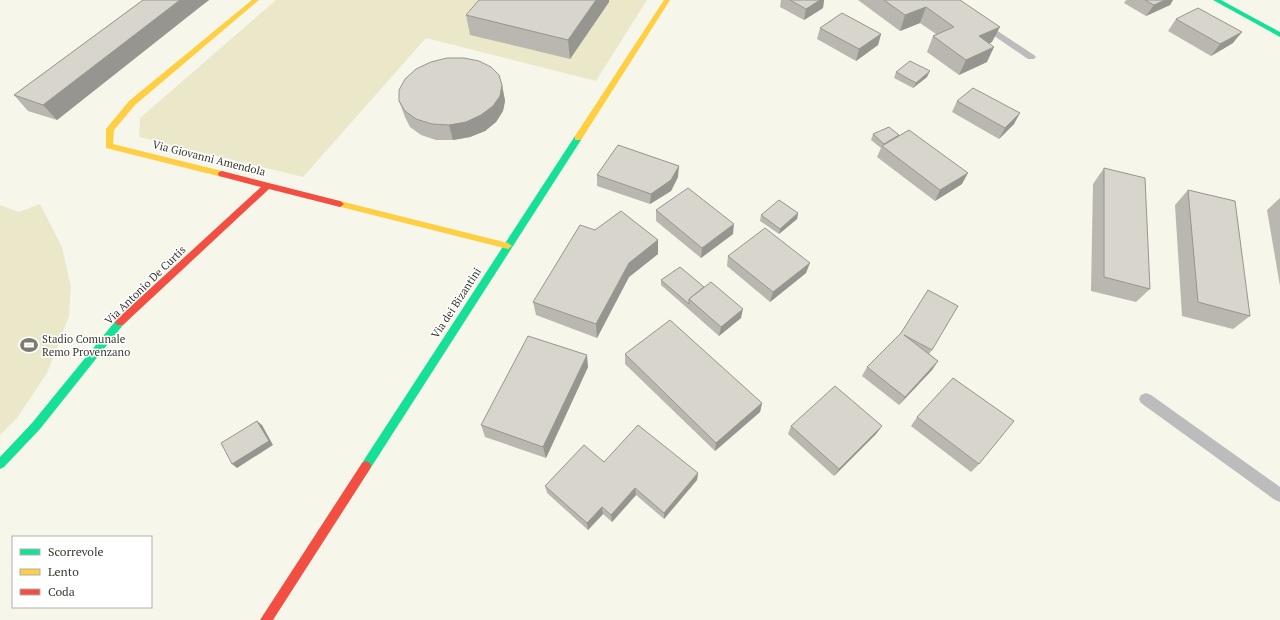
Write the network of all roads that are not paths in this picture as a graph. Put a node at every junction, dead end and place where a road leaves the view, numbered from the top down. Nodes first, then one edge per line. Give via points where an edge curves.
1 (256, 0) edge
2 (667, 0) edge
3 (1216, 0) edge
4 (979, 22) edge
5 (1280, 35) edge
6 (1031, 57) dead end
7 (268, 186) junction
8 (508, 246) junction
9 (1146, 399) dead end
10 (0, 464) edge
11 (1280, 495) edge
12 (266, 620) edge

1 - 7 street, Via Giovanni Amendola via 132,103 110,129 109,146
2 - 8 street, Via dei Bizantini
3 - 5 street
4 - 6 lane
7 - 8 street, Via Giovanni Amendola
7 - 10 street, Via Antonio De Curtis via 118,324 36,426
8 - 12 street, Via dei Bizantini
9 - 11 lane

